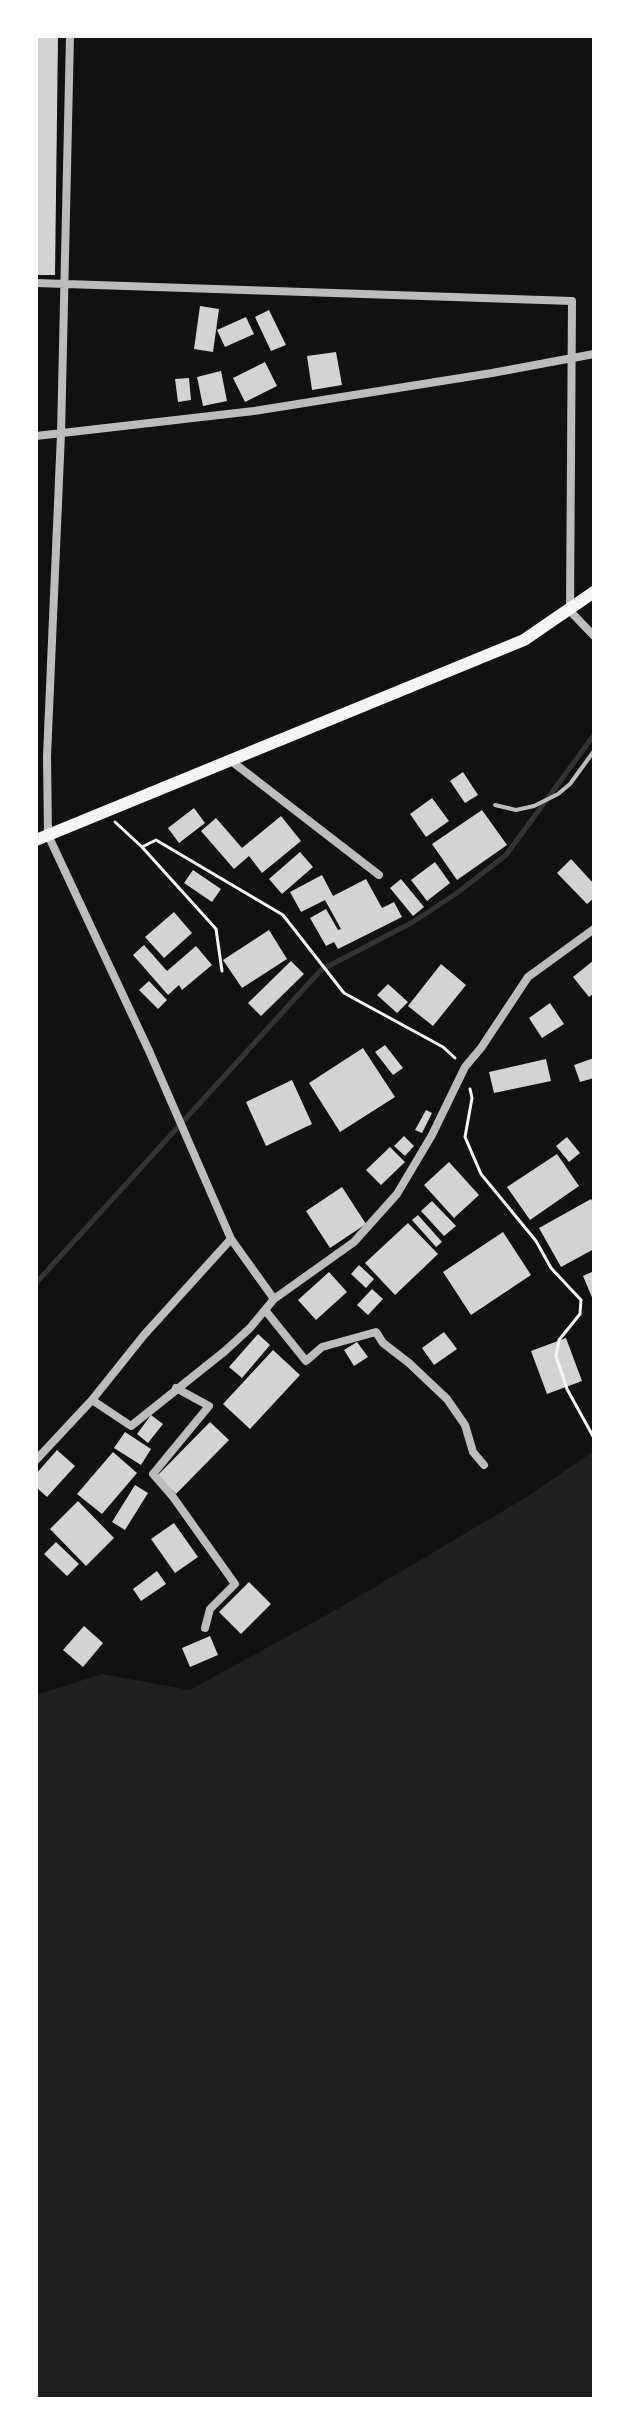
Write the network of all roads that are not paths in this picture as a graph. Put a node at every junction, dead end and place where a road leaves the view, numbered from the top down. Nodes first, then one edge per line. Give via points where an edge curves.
1 (70, 36) edge
2 (36, 283) edge
3 (64, 284) junction
4 (594, 354) edge
5 (572, 358) junction
6 (61, 434) junction
7 (36, 436) edge
8 (594, 592) edge
9 (570, 611) junction
10 (594, 636) edge
11 (594, 751) edge
12 (36, 756) edge
13 (47, 756) junction
14 (229, 760) junction
15 (495, 805) dead end
16 (42, 837) edge
17 (379, 875) dead end
18 (594, 929) edge
19 (231, 1239) junction
20 (274, 1299) junction
21 (265, 1310) junction
22 (176, 1388) junction
23 (92, 1400) junction
24 (36, 1460) edge
25 (484, 1465) dead end
26 (205, 1628) dead end

1 - 3 street
2 - 3 street
3 - 5 street via 572,301
3 - 6 street
4 - 5 street
5 - 6 street via 254,411
5 - 9 street
6 - 7 street
6 - 13 street
8 - 9 main road
9 - 10 street
9 - 14 main road via 524,640
11 - 15 lane via 558,794 516,810
12 - 13 street
13 - 16 street
14 - 16 main road
14 - 17 street
16 - 19 street via 185,1131
18 - 20 street via 528,977 465,1067 397,1194 354,1242
19 - 20 street
19 - 23 street
20 - 21 street
21 - 22 street via 225,1351
21 - 25 street via 306,1361 322,1347 376,1332 447,1399
22 - 23 street via 131,1426
22 - 26 street via 209,1406 153,1474 235,1584 210,1609
23 - 24 street

